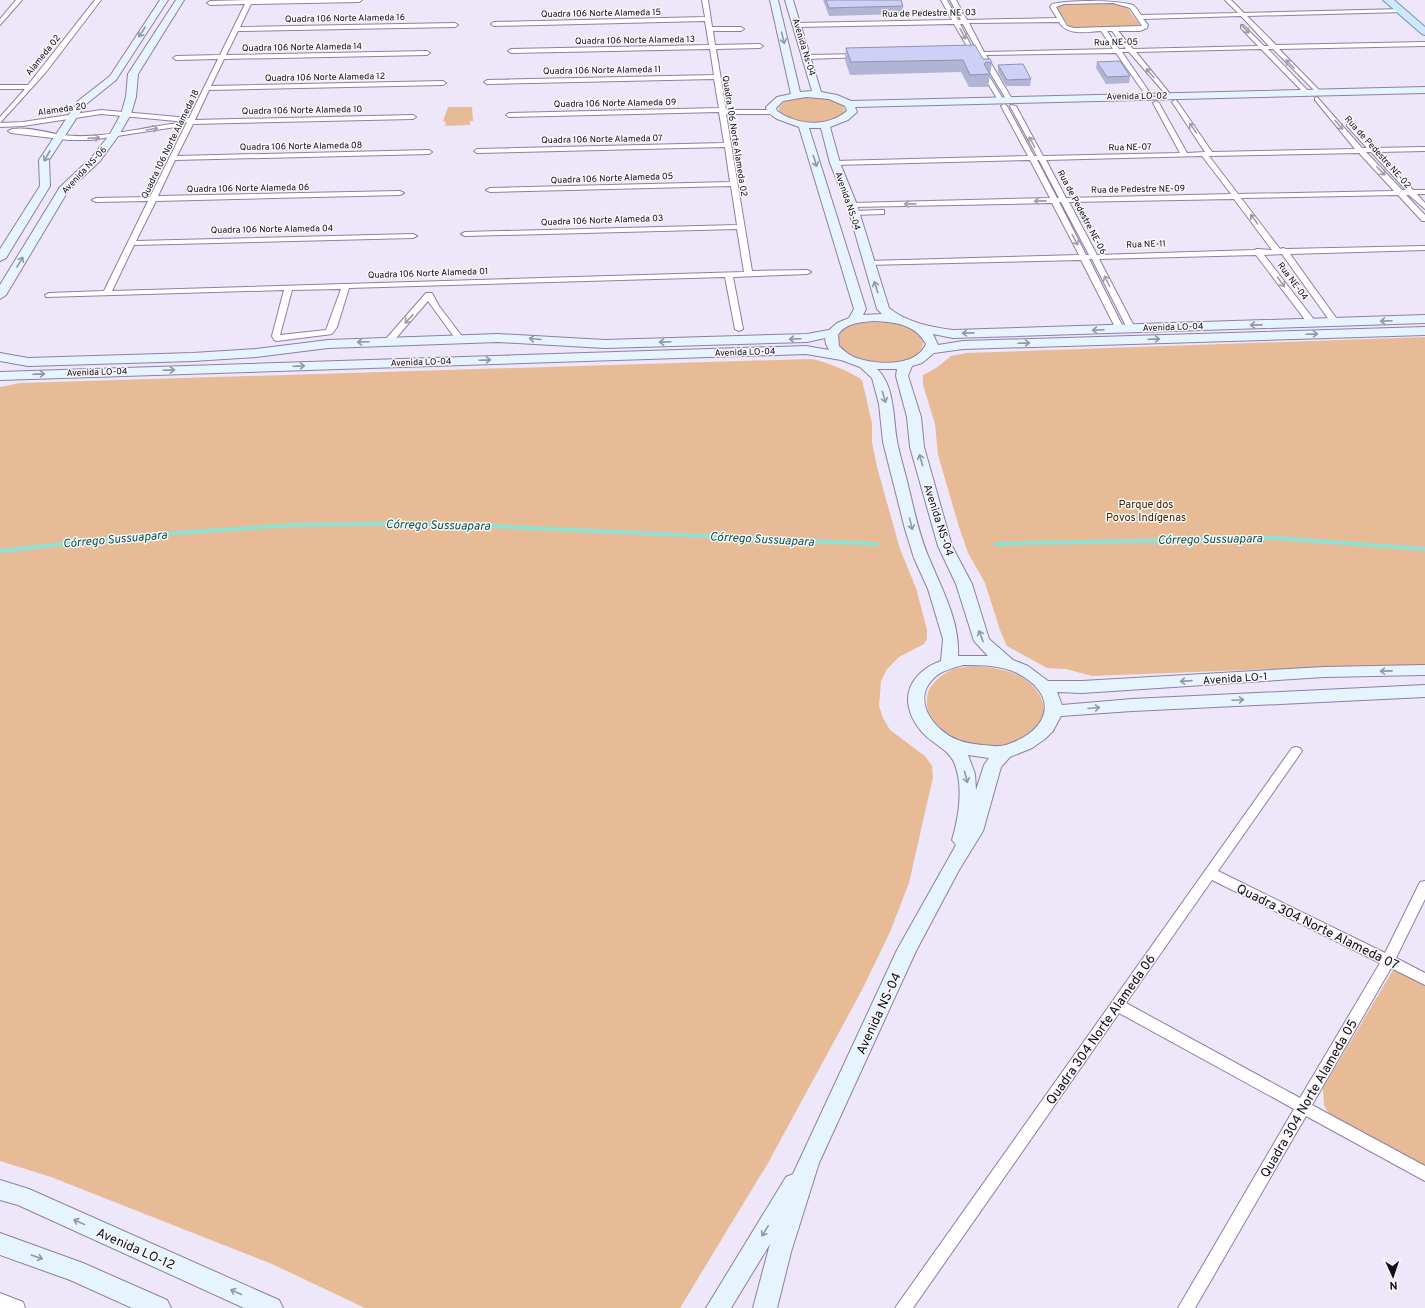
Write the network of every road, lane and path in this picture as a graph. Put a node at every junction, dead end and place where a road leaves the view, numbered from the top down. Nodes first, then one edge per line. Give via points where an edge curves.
1 (19, 0) edge
2 (98, 0) edge
3 (164, 0) edge
4 (180, 0) edge
5 (359, 0) edge
6 (705, 0) edge
7 (774, 0) edge
8 (789, 0) edge
9 (944, 0) edge
10 (953, 0) edge
11 (1388, 0) edge
12 (1084, 1) edge
13 (1094, 1) edge
14 (249, 2) junction
15 (210, 3) dead end
16 (1226, 3) edge
17 (1401, 6) edge
18 (1234, 13) junction
19 (1138, 15) junction
20 (1059, 17) junction
21 (708, 19) junction
22 (955, 19) junction
23 (963, 19) junction
24 (1425, 20) edge
25 (796, 22) junction
26 (0, 23) edge
27 (494, 24) dead end
28 (455, 25) dead end
29 (741, 28) dead end
30 (236, 29) junction
31 (713, 29) junction
32 (1103, 30) junction
33 (1114, 30) junction
34 (1425, 32) edge
35 (1425, 44) edge
36 (716, 46) junction
37 (760, 46) dead end
38 (1261, 47) junction
39 (1272, 47) junction
40 (1118, 50) junction
41 (1131, 50) junction
42 (511, 51) dead end
43 (427, 53) dead end
44 (958, 54) edge
45 (974, 54) junction
46 (982, 54) junction
47 (871, 56) edge
48 (222, 57) junction
49 (807, 57) junction
50 (176, 58) dead end
51 (977, 60) edge
52 (985, 73) edge
53 (717, 77) junction
54 (488, 82) dead end
55 (443, 83) dead end
56 (0, 87) edge
57 (29, 87) junction
58 (207, 88) junction
59 (1425, 90) edge
60 (1306, 92) junction
61 (817, 94) junction
62 (796, 95) junction
63 (1425, 96) edge
64 (1320, 97) junction
65 (1153, 99) junction
66 (1172, 99) junction
67 (1007, 103) junction
68 (851, 108) junction
69 (771, 109) junction
70 (722, 110) junction
71 (126, 114) junction
72 (509, 114) dead end
73 (72, 116) junction
74 (414, 117) dead end
75 (0, 121) edge
76 (190, 122) junction
77 (803, 124) junction
78 (826, 124) junction
79 (0, 125) edge
80 (0, 131) edge
81 (114, 135) junction
82 (59, 137) junction
83 (728, 145) junction
84 (1425, 149) edge
85 (1361, 150) junction
86 (1372, 150) junction
87 (477, 151) dead end
88 (429, 152) dead end
89 (1196, 154) junction
90 (1207, 154) junction
91 (1185, 155) junction
92 (172, 158) junction
93 (1031, 158) junction
94 (1041, 158) junction
95 (835, 163) junction
96 (734, 184) junction
97 (490, 190) dead end
98 (1425, 192) edge
99 (400, 193) dead end
100 (1409, 195) junction
101 (1425, 197) edge
102 (153, 199) junction
103 (96, 200) dead end
104 (1234, 200) junction
105 (1056, 204) junction
106 (1066, 204) junction
107 (1425, 207) edge
108 (853, 209) junction
109 (1425, 219) edge
110 (740, 227) junction
111 (465, 234) dead end
112 (413, 236) dead end
113 (131, 243) junction
114 (1425, 248) edge
115 (1257, 251) junction
116 (1267, 251) junction
117 (1280, 251) junction
118 (1083, 256) junction
119 (1094, 256) junction
120 (0, 258) edge
121 (868, 263) junction
122 (807, 272) dead end
123 (748, 274) junction
124 (729, 275) junction
125 (431, 283) junction
126 (346, 286) junction
127 (289, 288) junction
128 (107, 293) junction
129 (0, 295) edge
130 (49, 295) dead end
131 (429, 296) junction
132 (895, 319) junction
133 (1425, 319) edge
134 (853, 321) junction
135 (1335, 322) junction
136 (1312, 323) junction
137 (739, 329) dead end
138 (921, 329) junction
139 (1126, 329) junction
140 (1425, 331) edge
141 (833, 333) junction
142 (460, 339) junction
143 (388, 342) junction
144 (930, 350) junction
145 (842, 356) junction
146 (0, 357) edge
147 (454, 361) junction
148 (379, 363) junction
149 (906, 364) junction
150 (865, 365) junction
151 (0, 376) edge
152 (949, 664) junction
153 (1007, 664) junction
154 (1425, 670) edge
155 (1044, 686) junction
156 (1425, 692) edge
157 (1055, 711) junction
158 (948, 743) junction
159 (1296, 751) dead end
160 (1004, 753) junction
161 (952, 866) junction
162 (1210, 873) junction
163 (1425, 886) edge
164 (1388, 961) junction
165 (1425, 979) edge
166 (1117, 1005) junction
167 (1303, 1106) junction
168 (808, 1163) junction
169 (1425, 1174) edge
170 (0, 1190) edge
171 (0, 1244) edge
172 (0, 1301) edge
173 (17, 1308) edge
174 (159, 1308) edge
175 (272, 1308) edge
176 (718, 1308) edge
177 (765, 1308) edge
178 (903, 1308) edge
179 (1186, 1308) edge

1 - 26 street
2 - 57 street, Alameda 02
3 -> 73 street, Avenida NS-06 via 113,78 81,103
4 - 71 street, Avenida NS-06 via 133,74
5 - 14 street
6 - 21 street, Quadra 106 Norte Alameda 02
7 -> 62 street, Avenida NS-04
8 - 25 street, Avenida Ns-04
9 - 22 street
10 - 23 street, Rua de Pedestre NE-06
11 - 17 main road
12 - 13 street
12 - 20 street via 1054,5
13 - 19 street via 1123,3 1132,7
14 - 15 street
14 - 30 street, Quadra 106 Norte Alameda 18
16 - 18 street, Rua de Pedestre NE-02
17 - 18 street
17 - 24 main road
17 - 34 main road
18 - 19 street
18 -> 38 street, Rua de Pedestre NE-02
18 - 39 street, Rua de Pedestre NE-02
19 - 33 street via 1144,27
20 - 23 street, Rua de Pedestre NE-03
20 - 32 street via 1065,27 1073,30
21 - 27 street, Quadra 106 Norte Alameda 15
21 - 31 street, Quadra 106 Norte Alameda 02
22 - 23 street, Rua de Pedestre NE-03
22 - 25 street, Rua de Pedestre NE-03
22 -> 45 street
23 - 46 street, Rua de Pedestre NE-06
25 - 49 street, Avenida Ns-04
28 - 30 street, Quadra 106 Norte Alameda 16
29 - 31 street
30 - 48 street, Quadra 106 Norte Alameda 18
31 - 36 street, Quadra 106 Norte Alameda 02
32 - 33 street
32 - 40 street
33 - 41 street
35 - 39 street, Rua NE-05
36 - 37 street, Quadra 106 Norte Alameda 13
36 - 42 street, Quadra 106 Norte Alameda 13
36 - 53 street, Quadra 106 Norte Alameda 02
38 - 39 street, Rua NE-05
38 - 41 street, Rua NE-05
38 - 60 street, Rua de Pedestre NE-02
64 -> 39 street, Rua de Pedestre NE-02
40 - 41 street, Rua NE-05
40 - 46 street, Rua NE-05
40 - 65 street
66 -> 41 street
43 - 48 street, Quadra 106 Norte Alameda 14
44 - 45 street, Rua NE-05
45 - 46 street, Rua NE-05
45 - 51 street
46 - 67 street, Rua de Pedestre NE-06
47 - 49 street
48 - 50 street, Quadra 106 Norte Alameda 14
48 - 58 street, Quadra 106 Norte Alameda 18
49 - 61 street, Avenida Ns-04
52 - 67 street, Rua de Pedestre NE-06
53 - 54 street, Quadra 106 Norte Alameda 11
53 - 70 street, Quadra 106 Norte Alameda 02
55 - 58 street, Quadra 106 Norte Alameda 12
56 - 57 street
57 - 75 street, Alameda 02
58 - 76 street, Quadra 106 Norte Alameda 18
59 - 64 street, Avenida LO-02
60 - 64 street, Avenida LO-02
60 - 66 street, Avenida LO-02
61 - 62 street
61 - 68 street via 837,97
62 - 69 street via 780,99
63 - 64 street, Avenida LO-02
64 - 66 street, Avenida LO-02
64 -> 85 street, Rua de Pedestre NE-02
64 - 86 street, Rua de Pedestre NE-02
65 - 66 street, Avenida LO-02
65 - 67 street, Avenida LO-02
65 - 91 street
90 -> 66 street
67 - 68 street, Avenida LO-02 via 869,110
67 - 93 street, Rua de Pedestre NE-06
94 -> 67 street, Rua de Pedestre NE-06
68 - 78 street via 841,121
69 - 70 street, Quadra 106 Norte Alameda 09
69 - 77 street via 788,121
70 - 72 street, Quadra 106 Norte Alameda 09
70 - 83 street, Quadra 106 Norte Alameda 02
71 - 73 street, Alameda 20 via 101,112
71 - 76 street, Alameda 20
71 - 81 street, Avenida NS-06
73 - 79 street, Alameda 20
73 - 82 street, Avenida NS-06
74 - 76 street, Quadra 106 Norte Alameda 10
81 -> 76 street
76 - 92 street, Quadra 106 Norte Alameda 18
77 - 78 street
77 -> 134 street, Avenida NS-04 via 860,309
78 - 95 street, Avenida NS-04
80 - 82 street via 36,132
82 -> 81 street via 92,138
129 -> 81 street, Avenida NS-06 via 64,189 96,159
82 -> 120 street, Avenida NS-06 via 44,160 45,186
83 - 87 street, Quadra 106 Norte Alameda 07
83 - 96 street, Quadra 106 Norte Alameda 02
84 - 86 street, Rua NE-07
85 - 86 street, Rua NE-07
85 - 90 street, Rua NE-07
85 -> 100 street, Rua de Pedestre NE-02
86 - 100 street, Rua de Pedestre NE-02
88 - 92 street, Quadra 106 Norte Alameda 08
89 - 90 street, Rua NE-07
89 - 91 street, Rua NE-07
89 - 104 street
90 - 104 street
91 - 94 street, Rua NE-07
92 - 102 street, Quadra 106 Norte Alameda 18
93 - 94 street, Rua NE-07
93 - 95 street, Rua NE-07
93 - 105 street, Rua de Pedestre NE-06
94 - 106 street, Rua de Pedestre NE-06
95 - 108 street, Avenida NS-04
96 - 97 street, Quadra 106 Norte Alameda 05
96 - 110 street, Quadra 106 Norte Alameda 02
98 - 100 street, Rua de Pedestre NE-09
99 - 102 street, Quadra 106 Norte Alameda 06
100 - 101 street, Rua de Pedestre NE-09
100 - 104 street, Rua de Pedestre NE-09
100 - 107 street, Rua de Pedestre NE-02
100 - 109 street, Rua de Pedestre NE-02
102 - 103 street, Quadra 106 Norte Alameda 06
102 - 113 street, Quadra 106 Norte Alameda 18
104 - 106 street, Rua de Pedestre NE-09
104 - 116 street
117 -> 104 street, Rua NE-04
105 - 106 street, Rua de Pedestre NE-09
105 - 108 street, Rua de Pedestre NE-09
105 -> 118 street, Rua de Pedestre NE-06
106 - 119 street, Rua de Pedestre NE-06
108 - 121 street, Avenida NS-04
110 - 111 street, Quadra 106 Norte Alameda 03
110 - 123 street, Quadra 106 Norte Alameda 02
112 - 113 street, Quadra 106 Norte Alameda 04
113 - 128 street, Quadra 106 Norte Alameda 18
114 - 117 street, Rua NE-11
115 - 116 street, Rua NE-11
115 - 119 street, Rua NE-11
115 -> 136 street, Rua NE-04
116 - 117 street, Rua NE-11
117 - 135 street, Rua NE-04
118 - 119 street, Rua NE-11
118 - 121 street, Rua NE-11
118 - 139 street, Rua de Pedestre NE-06
139 -> 119 street, Rua de Pedestre NE-06
132 -> 121 street, Avenida NS-04 via 883,309
122 - 123 street, Quadra 106 Norte Alameda 01
123 - 124 street, Quadra 106 Norte Alameda 01
124 - 125 street, Quadra 106 Norte Alameda 01
124 - 137 street
125 - 126 street, Quadra 106 Norte Alameda 01
125 - 131 street
126 - 127 street, Quadra 106 Norte Alameda 01
126 - 127 street via 329,332 278,338 276,336
127 - 128 street, Quadra 106 Norte Alameda 01
128 - 130 street, Quadra 106 Norte Alameda 01
131 - 142 street
131 -> 143 street
132 - 134 street via 874,317
132 - 138 street
133 -> 135 street, Avenida LO-04
134 - 141 street
135 - 136 street, Avenida LO-04
136 -> 139 street, Avenida LO-04
139 -> 138 street, Avenida LO-04 via 953,334
138 - 144 street via 930,340
144 -> 140 street, Avenida LO-04 via 963,345
141 -> 142 street, Avenida LO-04 via 810,338 605,344 515,338
141 - 145 street via 832,345
142 - 143 street, Avenida LO-04
142 - 147 street via 461,351
143 -> 146 street, Avenida LO-04 via 326,344 256,353 194,357 26,362
143 - 148 street via 378,354
144 - 149 street via 922,358
147 -> 145 street, Avenida LO-04 via 806,350
145 - 150 street
147 - 148 street, Avenida LO-04
151 -> 148 street, Avenida LO-04
149 - 150 street via 886,367
153 -> 149 street, Avenida NS-04 via 982,641 964,584 945,546 917,447 914,416 902,376
150 -> 152 street via 879,379 886,404 890,442 912,529 921,558 936,589 951,640
152 - 153 street via 963,660 985,660
152 - 158 street via 928,674 918,687 915,702 919,717 931,732
153 - 155 street via 1028,673
154 -> 155 street, Avenida LO-1 via 1324,672 1082,687
155 - 157 street via 1054,702
157 -> 156 street, Avenida LO-1 via 1132,705
157 - 160 street via 1046,729 1026,744
158 - 160 street via 969,750
158 -> 161 street, Avenida NS-04 via 959,755 968,785 966,826
159 - 162 street, Quadra 304 Norte Alameda 06
160 - 161 street, Avenida NS-04 via 993,765 974,831
161 - 168 street, Avenida NS-04 via 907,950
162 - 164 street, Quadra 304 Norte Alameda 07
162 - 166 street, Quadra 304 Norte Alameda 06
163 - 164 street, Quadra 304 Norte Alameda 05
164 - 165 street, Quadra 304 Norte Alameda 07
164 - 167 street, Quadra 304 Norte Alameda 05
166 - 167 street
166 - 178 street, Quadra 304 Norte Alameda 06
167 - 169 street
167 - 179 street, Quadra 304 Norte Alameda 05
168 -> 176 street, Avenida NS-04
168 - 177 street, Avenida NS-04 via 779,1252
175 -> 170 street, Avenida LO-12 via 21,1196
171 -> 174 street via 75,1271
172 - 173 street

